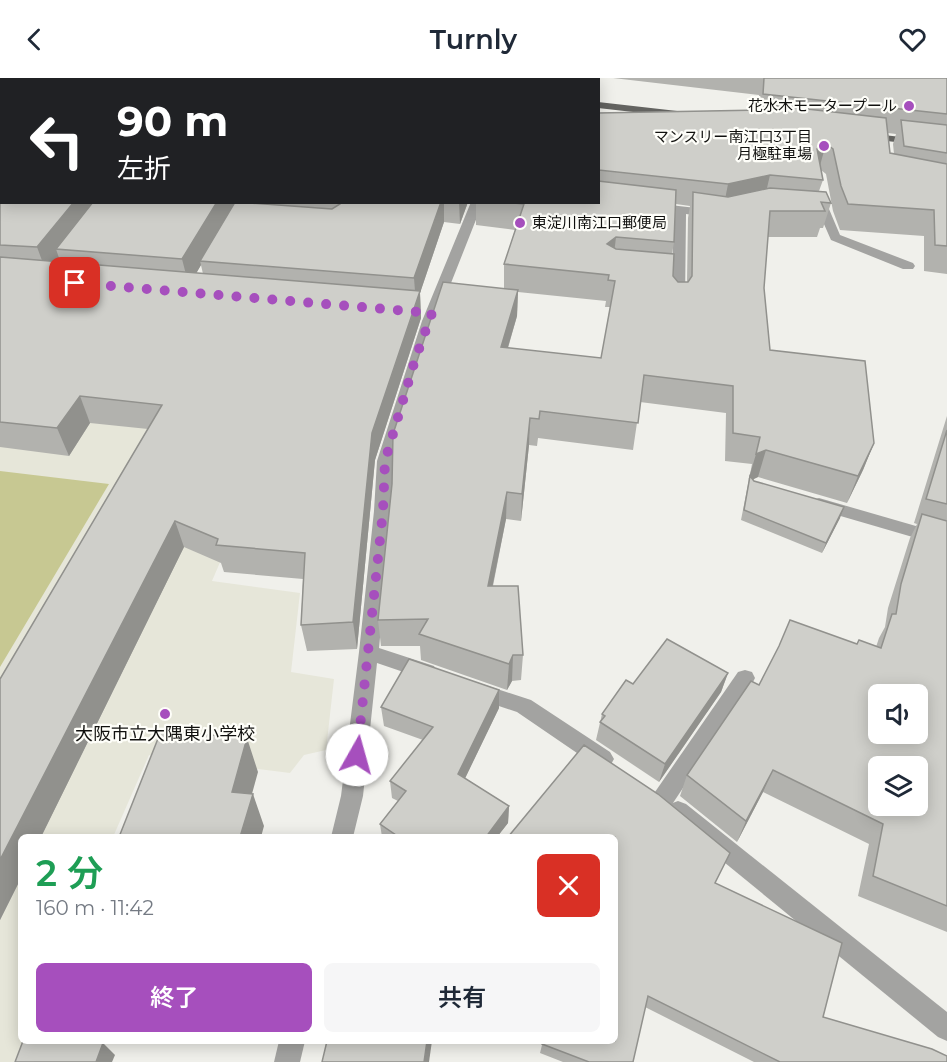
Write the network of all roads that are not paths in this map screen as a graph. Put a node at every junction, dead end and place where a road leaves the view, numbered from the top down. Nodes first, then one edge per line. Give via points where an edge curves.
1 (600, 105) edge
2 (694, 116) edge
3 (849, 134) edge
4 (947, 145) edge
5 (476, 204) edge
6 (633, 205) edge
7 (680, 210) junction
8 (792, 210) edge
9 (723, 216) edge
10 (908, 266) dead end
11 (678, 303) edge
12 (802, 499) edge
13 (947, 541) edge
14 (369, 652) junction
15 (745, 678) dead end
16 (623, 772) edge
17 (643, 786) edge
18 (663, 799) junction
19 (343, 834) edge
20 (947, 1028) edge
21 (291, 1044) edge
22 (287, 1062) edge

1 - 2 main road
3 - 4 main road via 885,142
5 - 14 street via 426,313 385,461
6 - 7 street
7 - 9 street
7 - 11 street via 673,274
8 - 10 street via 824,207 835,237
12 - 13 street
14 - 16 street via 524,706
14 - 19 street via 352,796
15 - 18 street
17 - 18 street
18 - 20 street
21 - 22 street

